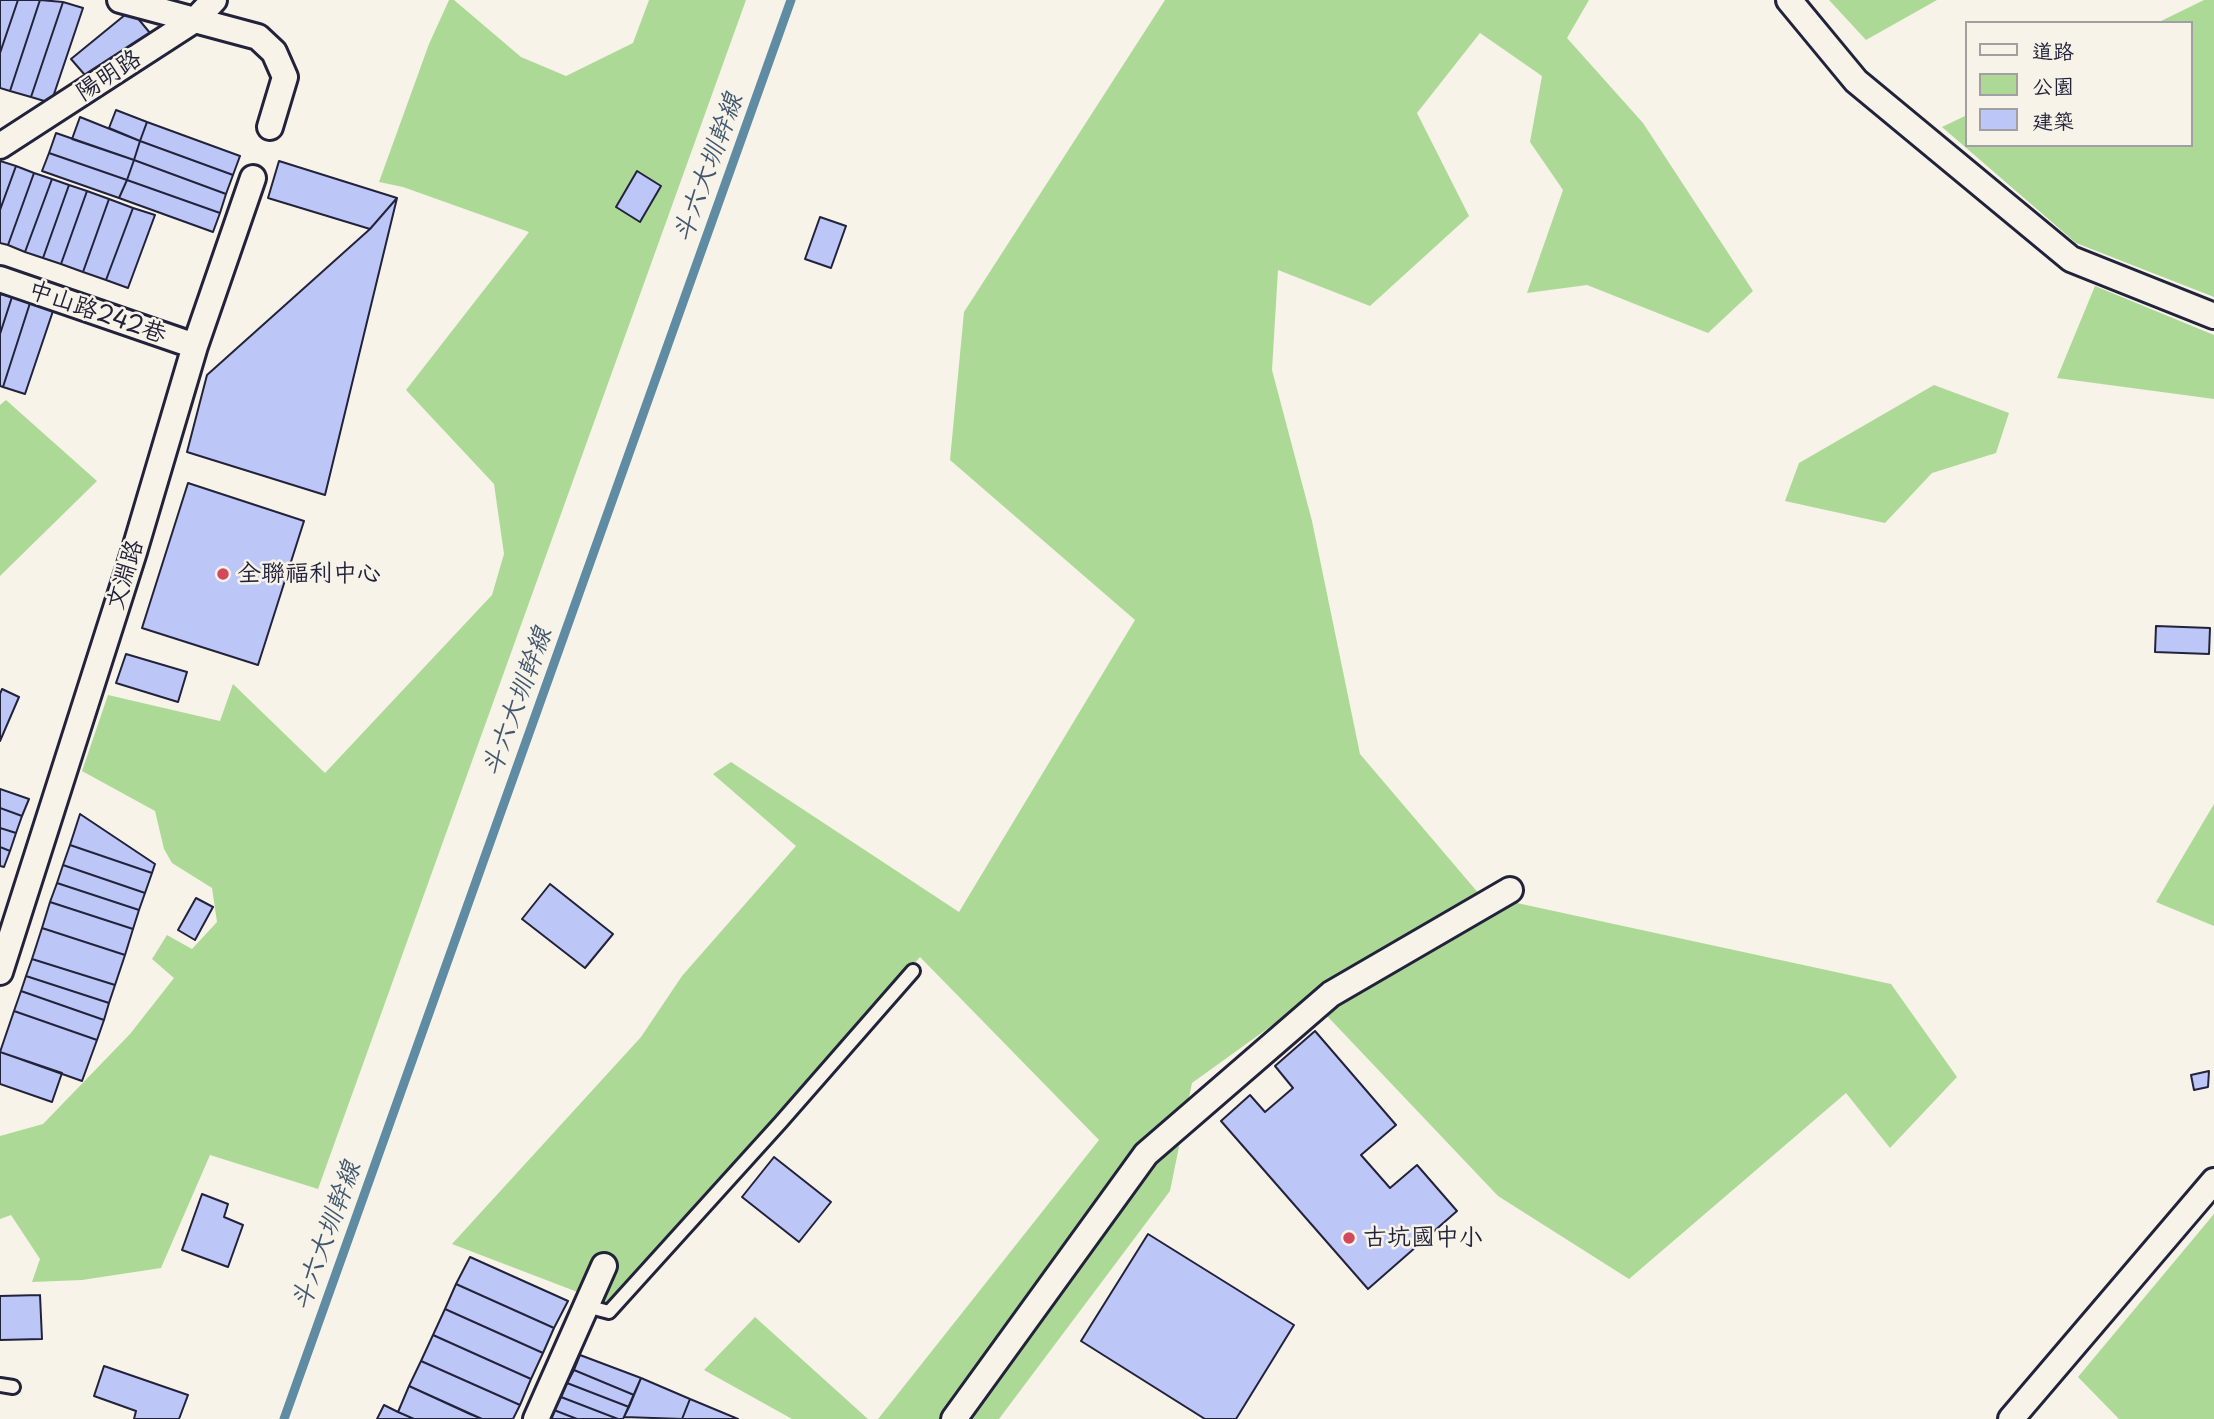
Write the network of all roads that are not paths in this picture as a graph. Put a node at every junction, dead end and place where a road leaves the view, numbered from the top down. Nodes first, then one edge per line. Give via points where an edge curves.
1 (120, 0) edge
2 (214, 0) edge
3 (1788, 0) edge
4 (196, 19) junction
5 (270, 127) dead end
6 (0, 146) edge
7 (253, 178) dead end
8 (0, 279) edge
9 (2214, 316) edge
10 (195, 346) junction
11 (1510, 890) dead end
12 (913, 971) dead end
13 (0, 972) edge
14 (2214, 1181) edge
15 (604, 1266) dead end
16 (586, 1306) junction
17 (536, 1419) edge
18 (954, 1419) edge
19 (2011, 1419) edge

1 - 4 street
2 - 4 street, 陽明路
3 - 9 street via 1856,81 2071,259
4 - 5 street via 258,37 274,52 285,77
4 - 6 street, 陽明路
7 - 10 street, 文淵路
8 - 10 street, 中山路242巷
10 - 13 street, 文淵路
11 - 18 street via 1331,994 1146,1154
12 - 16 lane via 609,1312
14 - 19 street
15 - 16 street
16 - 17 street

